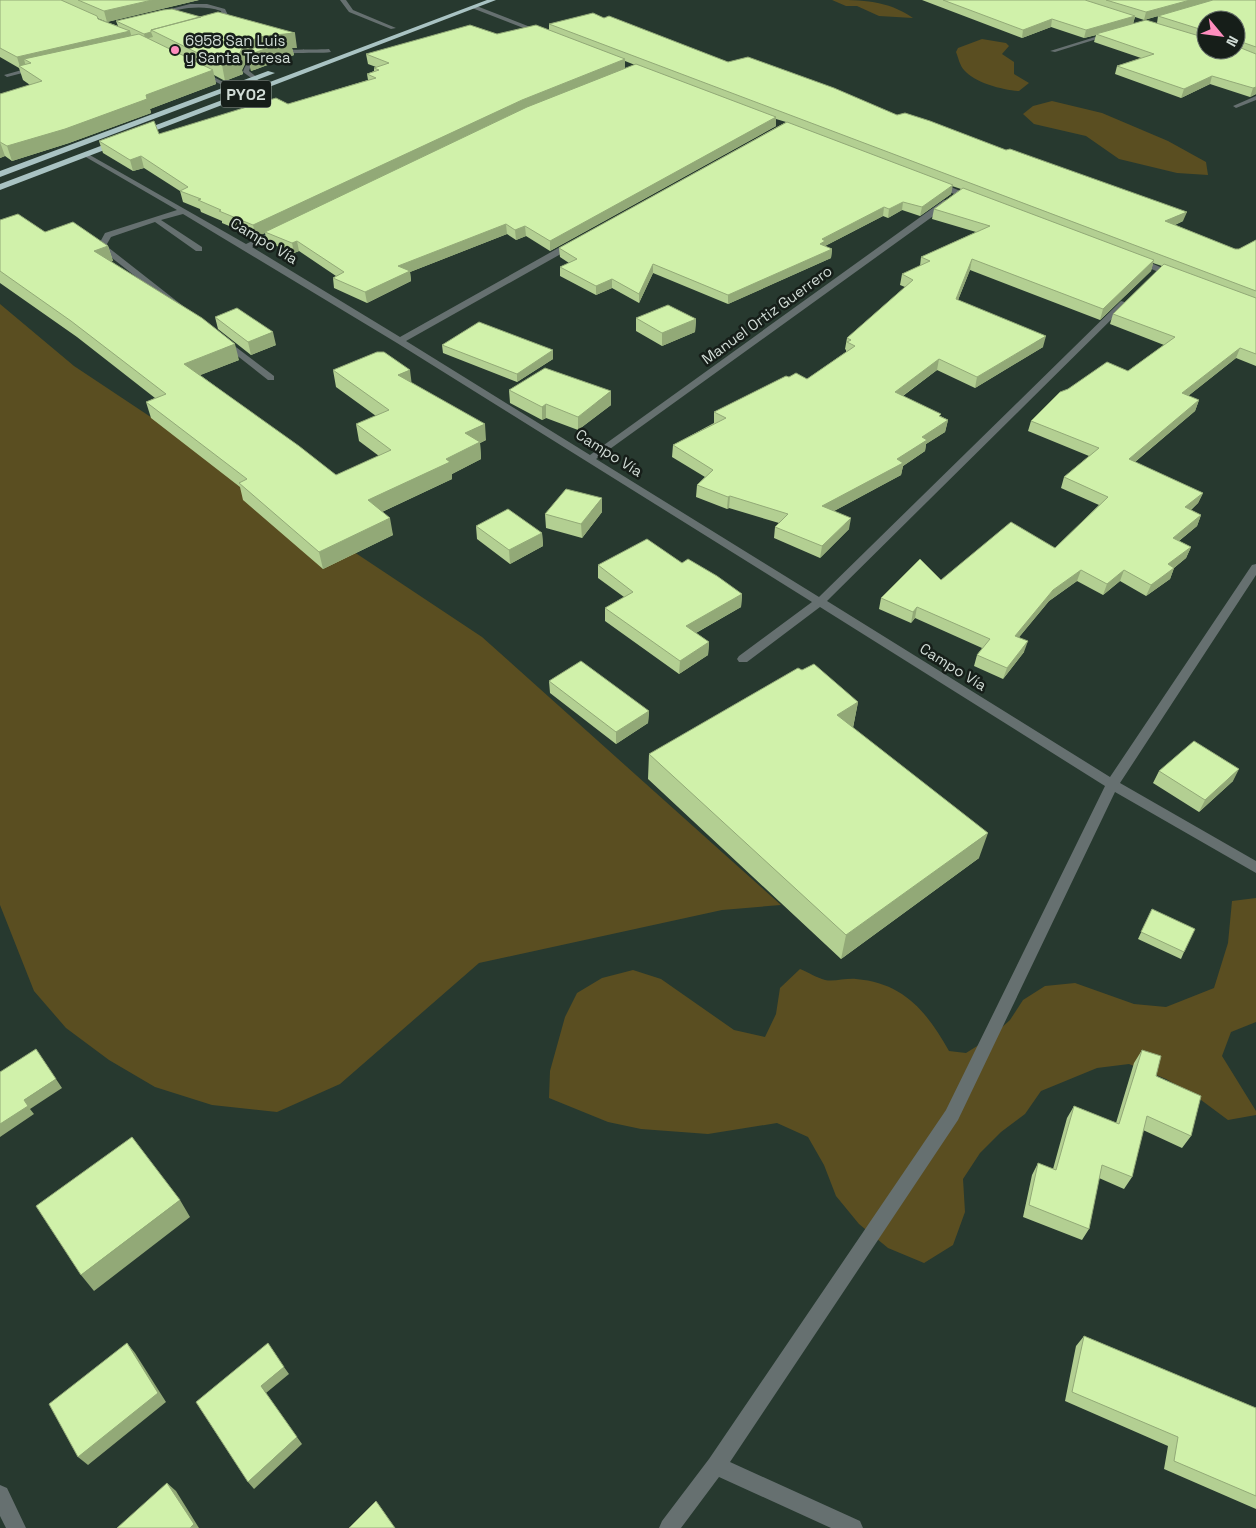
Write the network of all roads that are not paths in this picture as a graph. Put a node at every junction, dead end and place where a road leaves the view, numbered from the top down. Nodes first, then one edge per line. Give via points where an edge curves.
1 (342, 0) edge
2 (493, 0) edge
3 (474, 7) junction
4 (149, 15) edge
5 (402, 24) dead end
6 (206, 28) edge
7 (393, 28) junction
8 (384, 31) dead end
9 (1117, 32) edge
10 (546, 35) edge
11 (338, 48) dead end
12 (1053, 51) dead end
13 (329, 52) junction
14 (302, 62) dead end
15 (46, 66) edge
16 (191, 67) edge
17 (284, 68) dead end
18 (7, 75) dead end
19 (256, 79) junction
20 (232, 88) junction
21 (1256, 98) edge
22 (1236, 106) dead end
23 (86, 155) junction
24 (0, 174) edge
25 (932, 182) edge
26 (0, 187) edge
27 (960, 193) junction
28 (978, 200) edge
29 (183, 211) junction
30 (156, 220) junction
31 (291, 225) edge
32 (580, 240) edge
33 (246, 247) junction
34 (199, 249) dead end
35 (1132, 258) edge
36 (1186, 279) edge
37 (1131, 297) edge
38 (184, 310) edge
39 (216, 335) edge
40 (400, 341) junction
41 (271, 378) dead end
42 (590, 459) junction
43 (1256, 567) edge
44 (820, 602) junction
45 (743, 659) dead end
46 (1112, 784) junction
47 (1256, 868) edge
48 (716, 1466) junction
49 (0, 1495) edge
50 (16, 1528) edge
51 (669, 1528) edge
52 (853, 1528) edge

1 - 7 street via 351,11
2 - 3 highway, PY02
3 - 10 street
3 - 23 highway, PY02
4 - 6 street via 184,6 223,10 225,15 221,23
5 - 7 highway
7 - 8 highway
9 - 12 street
11 - 13 highway
13 - 14 highway
13 - 19 street via 276,52 259,57 248,62 246,69
15 - 18 street
16 - 20 street
17 - 19 highway, PY02
19 - 20 highway, PY02
20 - 24 highway, PY02
21 - 22 street
23 - 26 highway, PY02
23 - 29 street, Campo Vía
25 - 27 street
27 - 28 street
27 - 42 street, Manuel Ortiz Guerrero
29 - 30 street
29 - 33 street, Campo Vía
30 - 34 street
30 - 38 street via 108,235 103,244
31 - 33 street
32 - 40 street
33 - 40 street, Campo Vía
35 - 36 street via 1155,272
37 - 44 street
39 - 41 street
40 - 42 street, Campo Vía
42 - 44 street, Campo Vía
43 - 46 street
44 - 45 street
44 - 46 street, Campo Vía
46 - 47 street, Campo Vía
46 - 48 street via 952,1115
48 - 51 street
48 - 52 street
49 - 50 street

